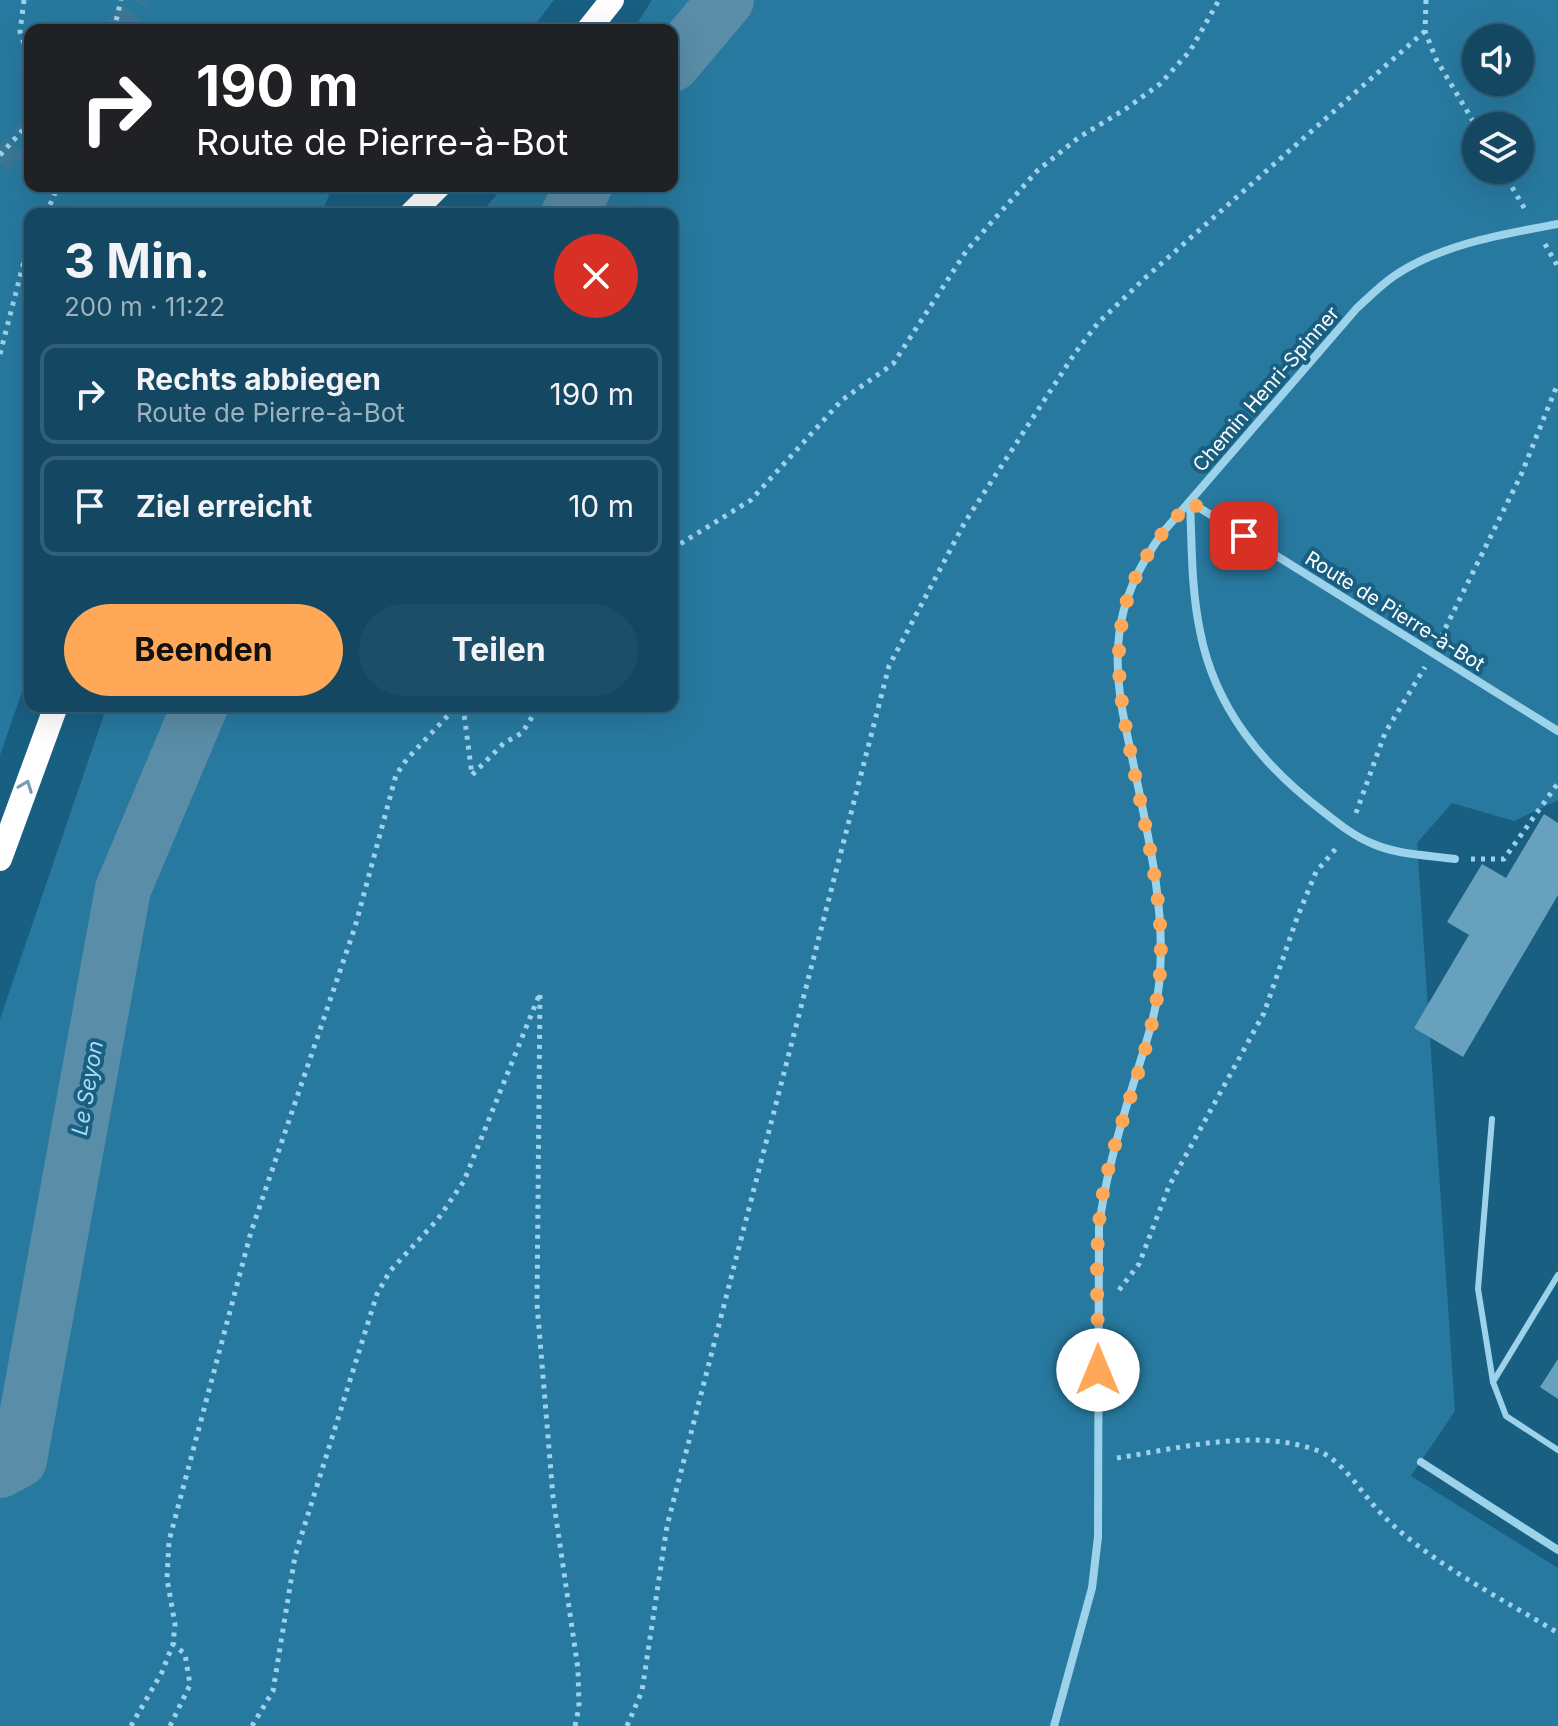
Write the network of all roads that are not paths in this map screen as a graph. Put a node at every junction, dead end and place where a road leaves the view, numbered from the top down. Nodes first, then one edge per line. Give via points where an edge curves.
1 (612, 0) edge
2 (593, 24) edge
3 (433, 192) edge
4 (417, 208) edge
5 (1558, 224) edge
6 (1190, 502) junction
7 (54, 712) edge
8 (1558, 731) edge
9 (0, 859) edge
10 (1455, 859) road end
11 (1492, 1119) dead end
12 (1558, 1275) edge
13 (1493, 1382) junction
14 (1558, 1450) edge
15 (1421, 1462) dead end
16 (1558, 1550) edge
17 (1054, 1726) edge

1 - 2 highway
3 - 4 highway
5 - 6 street, Chemin Henri-Spinner via 1451,250 1387,282 1357,308
6 - 8 street, Route de Pierre-à-Bot
6 - 10 street via 1200,631 1210,671 1236,724 1276,772 1349,831 1389,850
6 - 17 street, Chemin Henri-Spinner via 1147,555 1119,635 1119,694 1154,877 1161,970 1153,1022 1104,1187 1099,1227 1098,1537 1092,1588
9 -> 7 highway
11 - 13 lane via 1478,1289
12 - 13 lane
13 - 14 lane via 1506,1416
15 - 16 street

